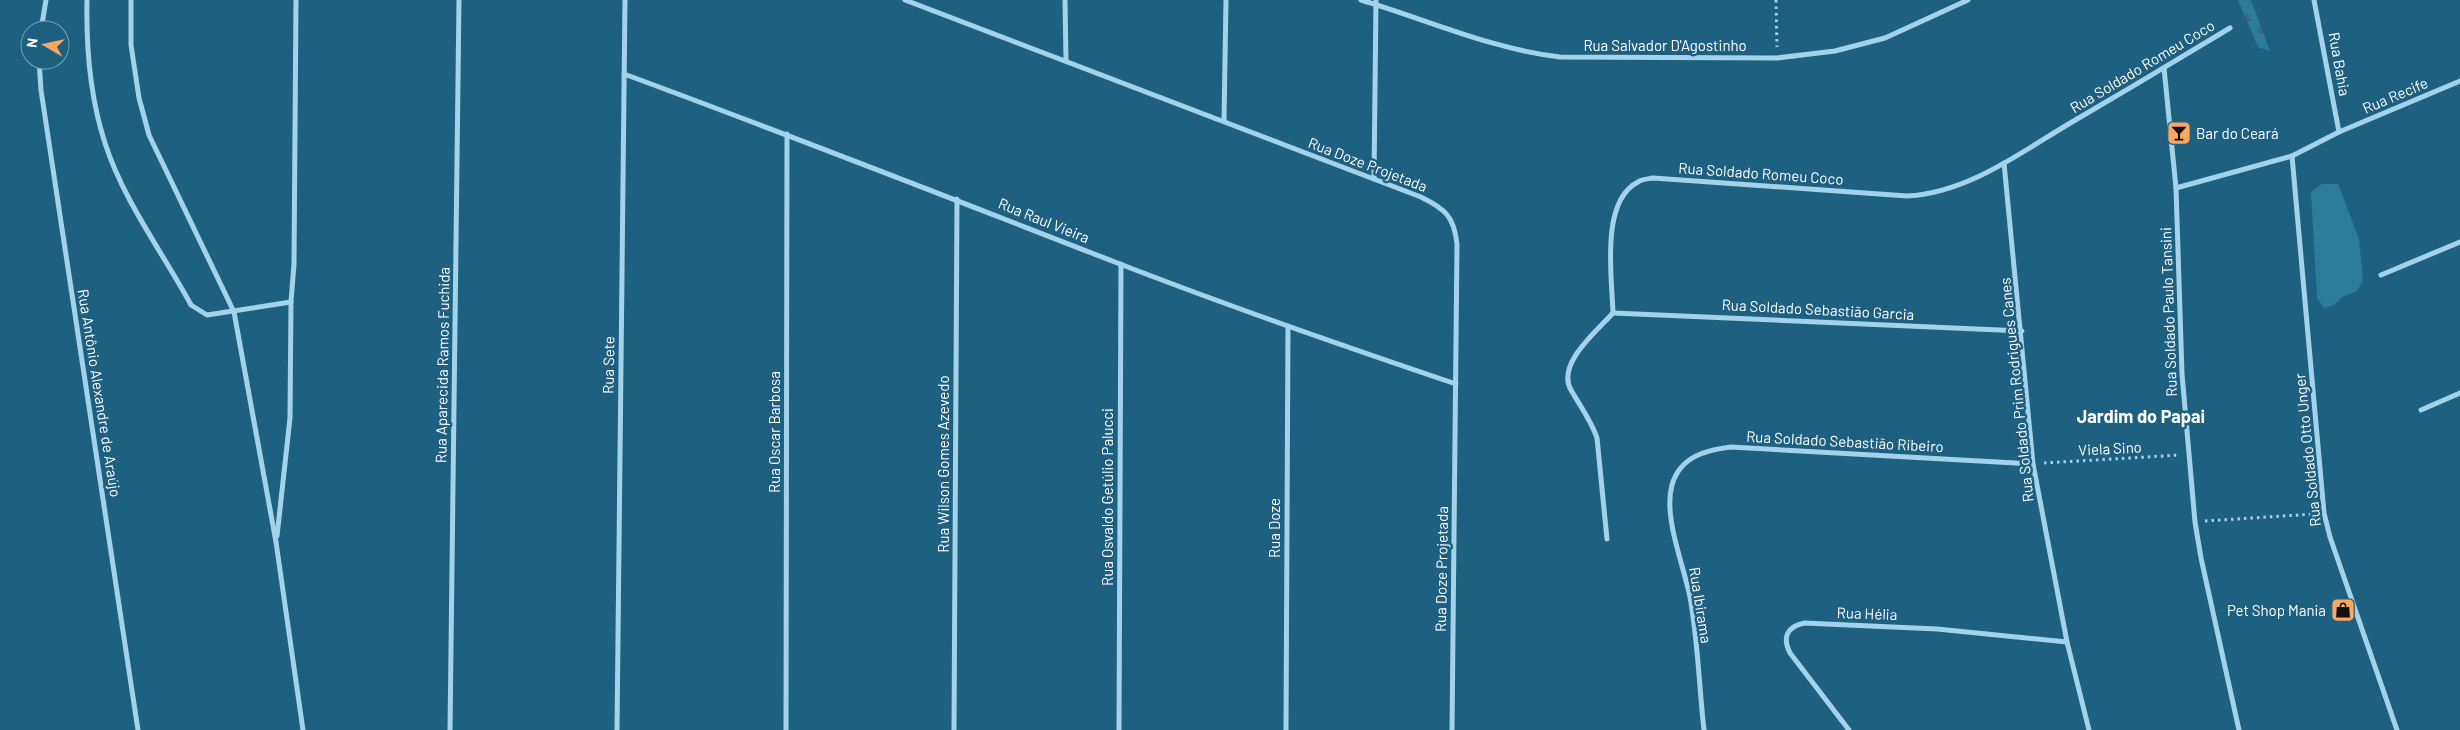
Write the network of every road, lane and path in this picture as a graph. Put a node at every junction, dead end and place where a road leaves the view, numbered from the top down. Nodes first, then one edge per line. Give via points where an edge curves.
1 (46, 0) edge
2 (87, 0) edge
3 (131, 0) edge
4 (296, 0) edge
5 (459, 0) edge
6 (625, 0) edge
7 (905, 0) edge
8 (1065, 0) edge
9 (1226, 0) edge
10 (1361, 0) edge
11 (1776, 0) edge
12 (1968, 0) edge
13 (2314, 0) edge
14 (1376, 2) edge
15 (43, 20) edge
16 (2230, 28) dead end
17 (1777, 58) junction
18 (1066, 61) junction
19 (2164, 68) junction
20 (40, 70) edge
21 (624, 74) junction
22 (2460, 81) edge
23 (1224, 121) junction
24 (2339, 132) junction
25 (787, 134) junction
26 (2292, 156) junction
27 (2004, 163) junction
28 (1374, 179) junction
29 (2176, 188) junction
30 (956, 199) junction
31 (2460, 242) edge
32 (1121, 264) junction
33 (2381, 275) dead end
34 (291, 302) junction
35 (234, 312) junction
36 (1613, 313) junction
37 (1288, 326) junction
38 (2022, 331) junction
39 (1456, 384) junction
40 (2460, 393) edge
41 (2421, 410) dead end
42 (2188, 454) junction
43 (2033, 464) junction
44 (1672, 486) joint
45 (2324, 513) junction
46 (2195, 522) junction
47 (1607, 540) dead end
48 (276, 542) junction
49 (2067, 642) junction
50 (138, 730) edge
51 (303, 730) edge
52 (450, 730) edge
53 (617, 730) edge
54 (786, 730) edge
55 (954, 730) edge
56 (1119, 730) edge
57 (1286, 730) edge
58 (1452, 730) edge
59 (1704, 730) edge
60 (1849, 730) edge
61 (2089, 730) edge
62 (2239, 730) edge
63 (2397, 730) edge

1 - 15 street
2 - 35 street via 92,91 106,144 127,193 191,305 207,315
3 - 35 street via 131,45 139,98 149,135
4 - 34 street
5 - 52 street, Rua Aparecida Ramos Fuchida
6 - 21 street, Rua Sete
7 - 18 street, Rua Doze Projetada
8 - 18 street
9 - 23 street
10 - 14 street, Rua Salvador D'Agostinho
11 - 17 path
12 - 17 street, Rua Salvador D'Agostinho via 1884,38 1836,51
13 - 24 street, Rua Bahia
14 - 17 street, Rua Salvador D'Agostinho via 1498,47 1528,54
14 - 28 street
16 - 19 street, Rua Soldado Romeu Coco
18 - 23 street, Rua Doze Projetada
19 - 27 street, Rua Soldado Romeu Coco
19 - 29 street, Rua Soldado Paulo Tansini
20 - 50 street, Rua Antônio Alexandre de Araújo
21 - 25 street, Rua Raul Vieira
21 - 53 street, Rua Sete
22 - 24 street, Rua Recife
23 - 28 street, Rua Doze Projetada
24 - 26 street, Rua Recife
25 - 30 street, Rua Raul Vieira
25 - 54 street, Rua Oscar Barbosa
26 - 29 street, Rua Recife
26 - 45 street, Rua Soldado Otto Unger
27 - 36 street, Rua Soldado Romeu Coco via 1949,190 1927,195 1653,178 1638,182 1616,205 1612,226
27 - 38 street, Rua Soldado Prim Rodrigues Canes
28 - 39 street, Rua Doze Projetada via 1438,206 1455,227
29 - 42 street, Rua Soldado Paulo Tansini
30 - 32 street, Rua Raul Vieira
30 - 55 street, Rua Wilson Gomes Azevedo
31 - 33 street
32 - 37 street, Rua Raul Vieira
32 - 56 street, Rua Osvaldo Getúlio Palucci
34 - 35 street
34 - 48 street via 290,418
35 - 48 street
36 - 38 street, Rua Soldado Sebastião Garcia
36 - 47 street via 1574,357 1567,379 1597,438
37 - 39 street, Rua Raul Vieira
37 - 57 street, Rua Doze
38 - 43 street, Rua Soldado Prim Rodrigues Canes
39 - 58 street, Rua Doze Projetada
40 - 41 street
42 - 43 path, Viela Sino
42 - 46 street, Rua Soldado Paulo Tansini
43 - 44 street, Rua Soldado Sebastião Ribeiro via 1731,447 1708,449 1692,458 1680,469
43 - 49 street, Rua Soldado Prim Rodrigues Canes
44 - 59 street, Rua Ibirama via 1670,506 1690,599
45 - 46 path
45 - 63 street, Rua Soldado Otto Unger
46 - 62 street, Rua Soldado Paulo Tansini
48 - 51 street
49 - 60 street, Rua Hélia via 1937,629 1804,623 1794,626 1785,638 1790,653
49 - 61 street, Rua Soldado Prim Rodrigues Canes

